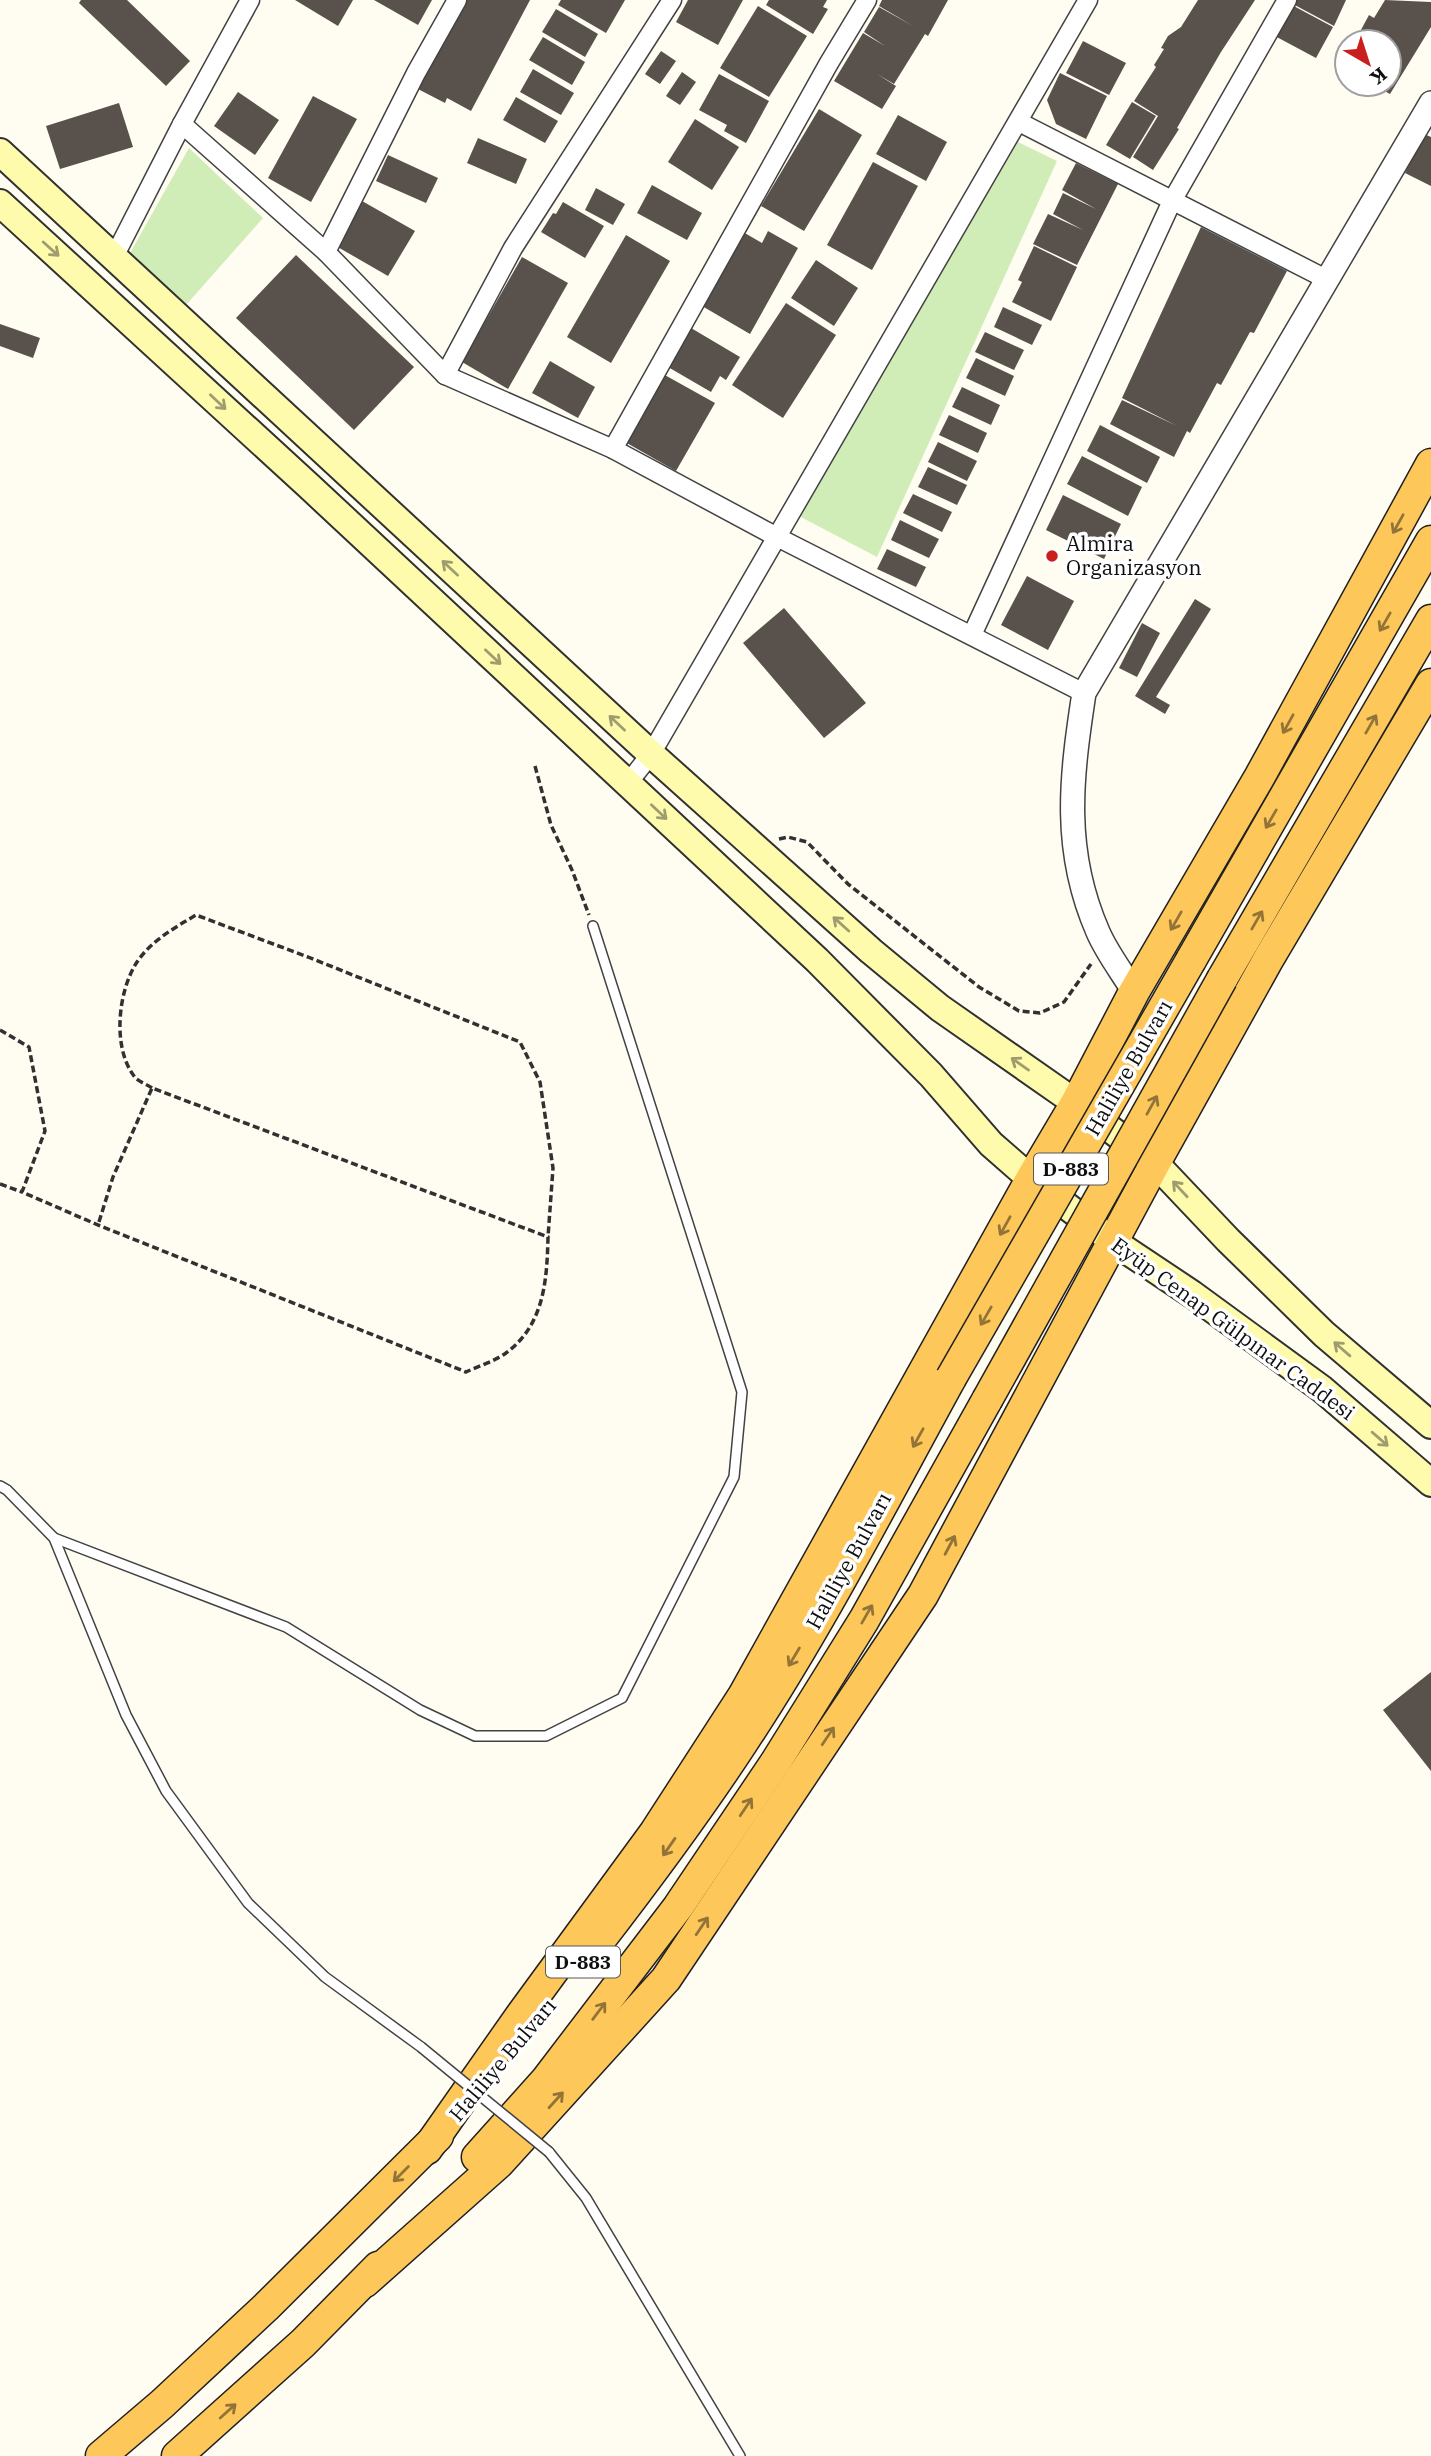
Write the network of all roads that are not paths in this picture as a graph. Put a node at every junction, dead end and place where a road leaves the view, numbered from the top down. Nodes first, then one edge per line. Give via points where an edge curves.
1 (250, 0) edge
2 (457, 0) edge
3 (672, 0) edge
4 (867, 0) edge
5 (1088, 0) edge
6 (1287, 0) edge
7 (1431, 103) edge
8 (1019, 122) junction
9 (182, 124) junction
10 (0, 152) edge
11 (1172, 201) junction
12 (0, 203) edge
13 (326, 252) junction
14 (114, 257) junction
15 (1326, 279) junction
16 (444, 375) junction
17 (613, 449) junction
18 (1430, 466) edge
19 (776, 537) junction
20 (1431, 541) edge
21 (1431, 620) edge
22 (972, 635) junction
23 (1431, 684) edge
24 (1084, 693) junction
25 (651, 754) junction
26 (628, 783) junction
27 (593, 926) road end
28 (1134, 992) junction
29 (1076, 1103) junction
30 (1155, 1163) junction
31 (1031, 1179) junction
32 (1115, 1242) junction
33 (1431, 1425) edge
34 (1431, 1483) edge
35 (0, 1486) edge
36 (54, 1538) junction
37 (427, 2149) junction
38 (365, 2282) junction
39 (101, 2456) edge
40 (177, 2456) edge
41 (740, 2456) edge

1 - 9 street
2 - 13 street
3 - 16 street via 513,248
4 - 17 street
5 - 8 street
6 - 11 street
7 - 15 street
8 - 11 street
8 - 19 street
9 - 13 street
9 - 14 street
10 - 14 main road
11 - 15 street
11 - 22 street
12 -> 26 main road, Eyüp Cenap Gülpınar Caddesi
13 - 16 street
25 -> 14 main road
15 - 24 street
16 - 17 street
17 - 19 street
18 -> 28 highway via 1260,776
19 - 22 street
19 - 25 street
20 -> 37 highway, Haliliye Bulvarı / D-883, bridge via 744,1742 638,1892 518,2047
38 -> 21 highway, Haliliye Bulvarı / D-883, bridge via 546,2080 678,1907 775,1763 864,1620 1222,979
22 - 24 street
23 - 30 highway via 1269,958
24 - 28 street via 1071,790 1072,840 1084,897 1102,940
25 - 26 street
29 -> 25 main road via 940,1008
26 -> 31 main road, Eyüp Cenap Gülpınar Caddesi via 817,960 931,1075 991,1144
27 - 36 lane via 741,1392 734,1476 622,1698 546,1736 475,1736 420,1710 286,1627
28 - 29 highway
29 - 30 main road
29 - 31 highway
30 - 32 highway
33 -> 30 main road via 1324,1334
31 - 32 main road, Eyüp Cenap Gülpınar Caddesi
31 -> 37 highway via 743,1696 655,1832
32 -> 34 main road, Eyüp Cenap Gülpınar Caddesi via 1322,1390
38 -> 32 highway via 499,2162 666,1979 923,1595
35 - 36 lane
36 - 41 lane, bridge via 126,1715 166,1791 248,1903 325,1977 548,2152 586,2198
37 -> 39 highway, Haliliye Bulvarı / D-883 via 266,2308
40 -> 38 highway, Haliliye Bulvarı / D-883

